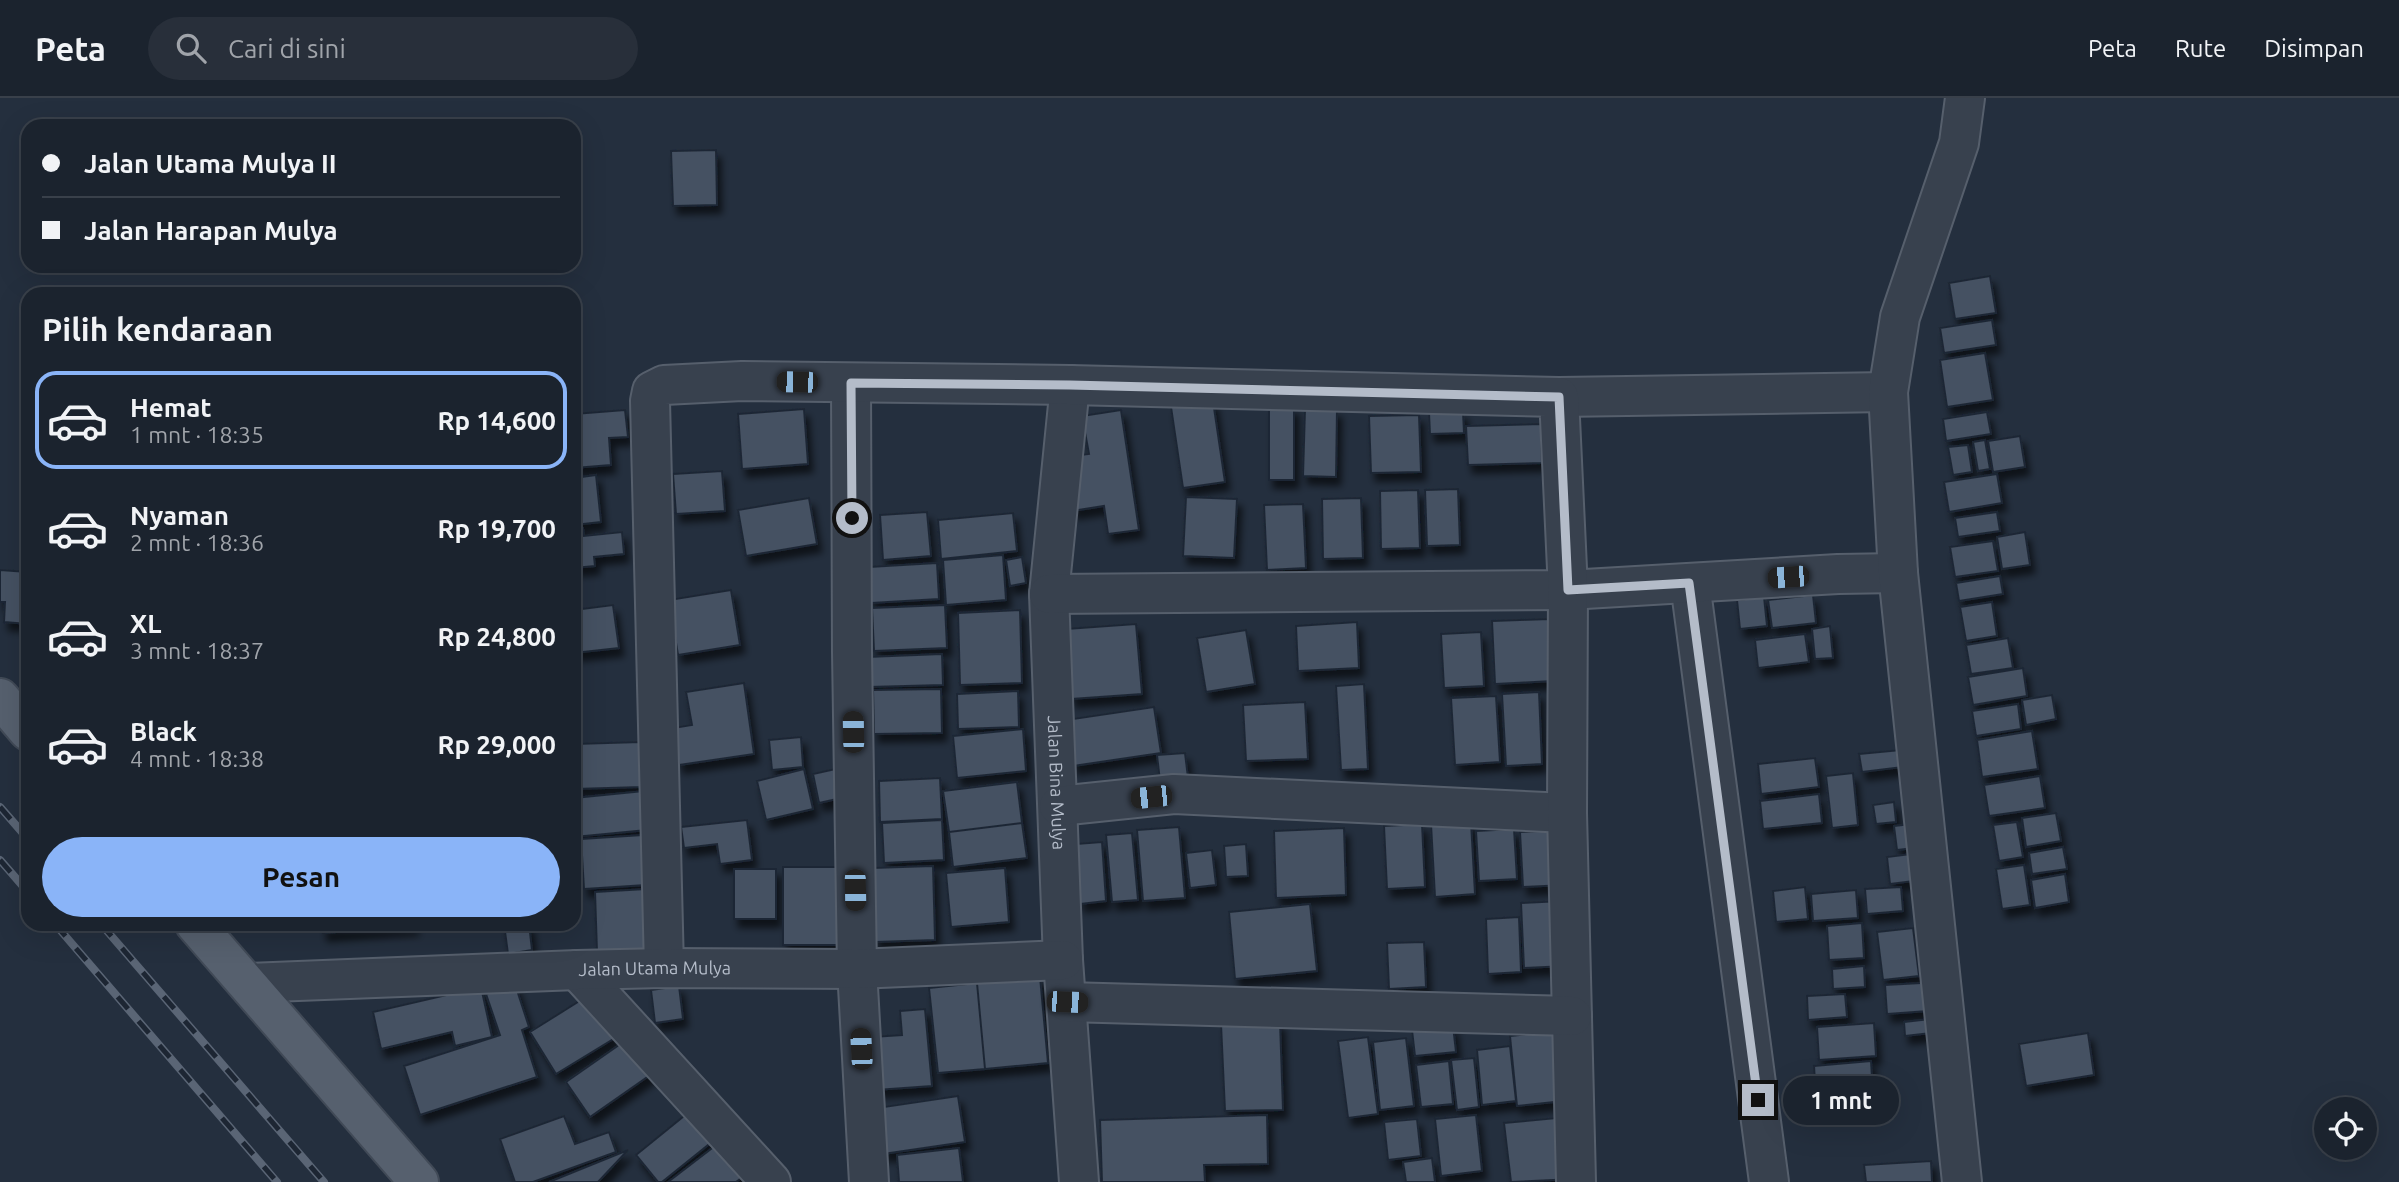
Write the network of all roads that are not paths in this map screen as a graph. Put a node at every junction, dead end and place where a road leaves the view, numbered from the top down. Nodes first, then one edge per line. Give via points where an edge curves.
1 (1965, 98) edge
2 (851, 383) junction
3 (1070, 385) junction
4 (1888, 392) junction
5 (1559, 397) junction
6 (1898, 573) junction
7 (1689, 583) junction
8 (1568, 590) junction
9 (1049, 594) junction
10 (0, 698) edge
11 (21, 723) edge
12 (1059, 806) junction
13 (1567, 813) junction
14 (201, 931) edge
15 (1063, 960) junction
16 (664, 968) junction
17 (857, 969) junction
18 (577, 970) junction
19 (247, 983) junction
20 (1067, 1002) junction
21 (1572, 1016) junction
22 (419, 1182) edge
23 (771, 1182) edge
24 (869, 1182) edge
25 (1079, 1182) edge
26 (1576, 1182) edge
27 (1769, 1182) edge
28 (1962, 1182) edge

1 - 4 street via 1959,144 1900,317
2 - 3 street
2 - 16 street via 742,381 664,385 652,391
2 - 17 street
3 - 5 street
3 - 9 street, Jalan Bina Mulya
4 - 5 street
4 - 6 street
5 - 8 street
6 - 7 street
6 - 28 street
7 - 8 street
7 - 27 street
8 - 9 street
8 - 13 street
9 - 12 street, Jalan Bina Mulya
10 - 11 main road
12 - 13 street via 1174,794
12 - 15 street, Jalan Bina Mulya
13 - 21 street
14 - 19 main road
15 - 17 street, Jalan Utama Mulya
15 - 20 street, Jalan Bina Mulya
16 - 17 street, Jalan Utama Mulya
16 - 18 street, Jalan Utama Mulya
17 - 24 street
18 - 19 street, Jalan Utama Mulya
18 - 23 street
19 - 22 main road
20 - 21 street
20 - 25 street, Jalan Bina Mulya
21 - 26 street

